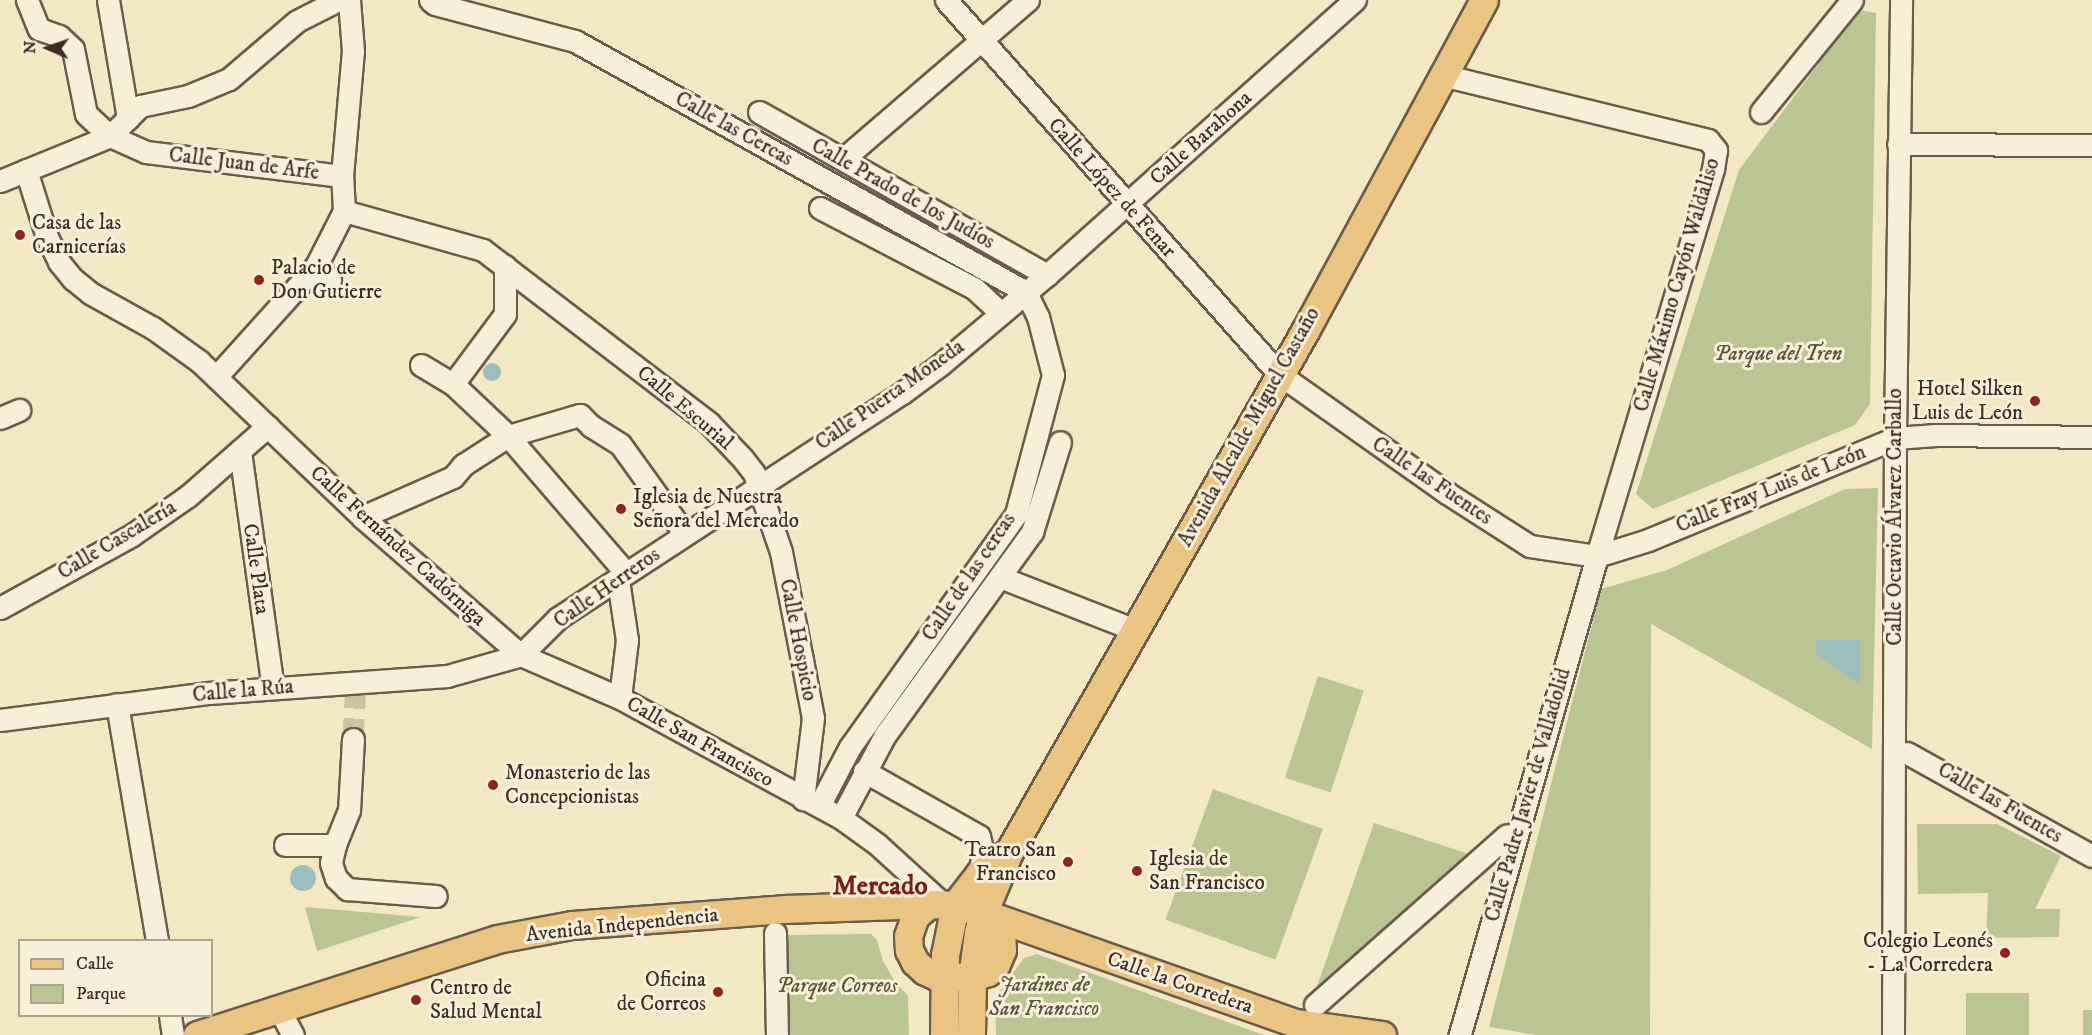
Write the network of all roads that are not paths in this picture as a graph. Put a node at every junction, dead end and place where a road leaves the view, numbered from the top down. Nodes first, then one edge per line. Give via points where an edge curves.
1 (27, 0) edge
2 (108, 0) edge
3 (338, 0) edge
4 (349, 0) edge
5 (430, 0) edge
6 (946, 0) edge
7 (1028, 0) edge
8 (1484, 0) edge
9 (1852, 0) edge
10 (1900, 0) edge
11 (1343, 4) edge
12 (982, 40) junction
13 (1442, 75) junction
14 (134, 112) junction
15 (759, 112) dead end
16 (1761, 112) dead end
17 (110, 136) junction
18 (1898, 144) junction
19 (2092, 146) edge
20 (843, 159) junction
21 (26, 170) junction
22 (342, 176) junction
23 (0, 181) edge
24 (1127, 204) junction
25 (819, 208) dead end
26 (344, 212) junction
27 (499, 261) junction
28 (1047, 275) junction
29 (1026, 292) junction
30 (1001, 313) junction
31 (421, 365) dead end
32 (1279, 374) junction
33 (216, 377) junction
34 (453, 384) junction
35 (508, 436) junction
36 (2092, 437) edge
37 (260, 438) junction
38 (1895, 438) junction
39 (1060, 442) dead end
40 (757, 486) junction
41 (362, 517) junction
42 (686, 534) junction
43 (1597, 556) junction
44 (621, 576) junction
45 (999, 577) junction
46 (0, 608) edge
47 (1135, 630) junction
48 (521, 655) junction
49 (558, 672) joint
50 (273, 688) junction
51 (620, 698) junction
52 (117, 704) junction
53 (0, 720) edge
54 (354, 740) tunnel mouth
55 (1907, 753) dead end
56 (864, 771) junction
57 (811, 802) junction
58 (841, 818) junction
59 (1507, 835) dead end
60 (285, 845) dead end
61 (335, 845) junction
62 (1009, 852) junction
63 (2092, 856) edge
64 (979, 874) junction
65 (436, 896) dead end
66 (942, 905) junction
67 (983, 913) junction
68 (774, 922) junction
69 (157, 939) edge
70 (944, 976) junction
71 (972, 977) junction
72 (1315, 1005) dead end
73 (279, 1009) junction
74 (170, 1017) edge
75 (173, 1035) edge
76 (197, 1035) edge
77 (293, 1035) edge
78 (777, 1035) edge
79 (944, 1035) edge
80 (970, 1035) edge
81 (1382, 1035) edge
82 (1460, 1035) edge
83 (1893, 1035) edge

1 - 17 street, Calle Juan de Arfe via 39,28 59,36 73,49 86,114
2 - 14 street
3 - 14 street via 297,21 230,79
4 - 22 street via 353,51
5 - 29 street, Calle las Cercas via 575,41
6 - 12 street, Calle López de Fenar
7 - 12 street
8 - 13 main road, Avenida Alcalde Miguel Castaño
9 - 16 street
10 - 18 street, Calle Octavio Álvarez Carballo
11 - 24 street, Calle Barahona
12 - 20 street
12 - 24 street, Calle López de Fenar
13 - 32 main road, Avenida Alcalde Miguel Castaño
13 - 43 street, Calle Máximo Cayón Waldaliso via 1707,140 1716,150
14 - 17 street
15 - 20 street, Calle Prado de los Judíos
17 - 21 street
17 - 22 street, Calle Juan de Arfe via 146,152
18 - 19 street
18 - 38 street, Calle Octavio Álvarez Carballo
20 - 28 street, Calle Prado de los Judíos
21 - 23 street
21 - 33 street, Calle Fernández Cadórniga via 47,237 73,279 90,293 153,328
22 - 26 street
24 - 28 street, Calle Barahona
24 - 32 street, Calle López de Fenar
25 - 30 street via 974,288
26 - 27 street, Calle Escurial via 483,250
26 - 33 street via 323,273
27 - 34 street via 505,314
27 - 40 street, Calle Escurial via 710,423 744,459
28 - 29 street, Calle Puerta Moneda
29 - 30 street, Calle Puerta Moneda
29 - 57 street, Calle de las cercas via 1038,317 1053,375 1016,514
30 - 40 street, Calle Puerta Moneda via 902,393
31 - 34 street
32 - 43 street, Calle las Fuentes via 1530,546
32 - 47 main road, Avenida Alcalde Miguel Castaño
33 - 37 street, Calle Fernández Cadórniga
34 - 35 street
35 - 41 street via 463,465 453,477
35 - 42 street via 580,415 620,444
35 - 44 street
36 - 38 street, Calle Fray Luis de León
37 - 41 street, Calle Fernández Cadórniga
37 - 46 street, Calle Cascalería via 132,535
37 - 50 street, Calle Plata
38 - 43 street, Calle Fray Luis de León via 1648,540
38 - 83 street, Calle Octavio Álvarez Carballo
39 - 45 street via 1032,532
40 - 42 street, Calle Herreros
40 - 57 street, Calle Hospicio via 781,552 813,718
41 - 48 street, Calle Fernández Cadórniga
42 - 44 street, Calle Herreros
43 - 82 street, Calle Padre Javier de Valladolid
44 - 48 street, Calle Herreros via 558,618
44 - 51 street via 627,640
45 - 47 street
45 - 56 street via 885,735
47 - 62 main road, Avenida Alcalde Miguel Castaño
48 - 49 street, Calle Fernández Cadórniga
48 - 50 street, Calle la Rúa via 447,676
49 - 51 street, Calle San Francisco
50 - 52 street, Calle la Rúa
51 - 57 street, Calle San Francisco
52 - 53 street, Calle la Rúa
52 - 69 street
54 - 61 street via 349,810
55 - 63 street, Calle las Fuentes
56 - 58 street
56 - 64 street via 979,836 983,853
57 - 58 street, Calle San Francisco
58 - 66 street, Calle San Francisco via 878,844
59 - 72 street
60 - 61 street
61 - 65 street via 331,863 336,879 347,889
62 - 64 main road
62 - 67 main road, Avenida Alcalde Miguel Castaño
64 - 66 main road
66 - 67 main road, Calle la Corredera
66 - 68 main road, Avenida Independencia
66 - 70 main road via 947,943
66 - 70 main road via 915,916 910,926 909,950 925,971
67 - 71 main road via 998,926 1002,950 993,968
67 - 81 main road, Calle la Corredera via 1295,1023
68 - 73 main road, Avenida Independencia via 572,926 497,939
68 - 78 street
70 - 71 main road
70 - 79 main road
71 - 80 main road
73 - 76 main road, Avenida Independencia
73 - 77 street
74 - 75 street

